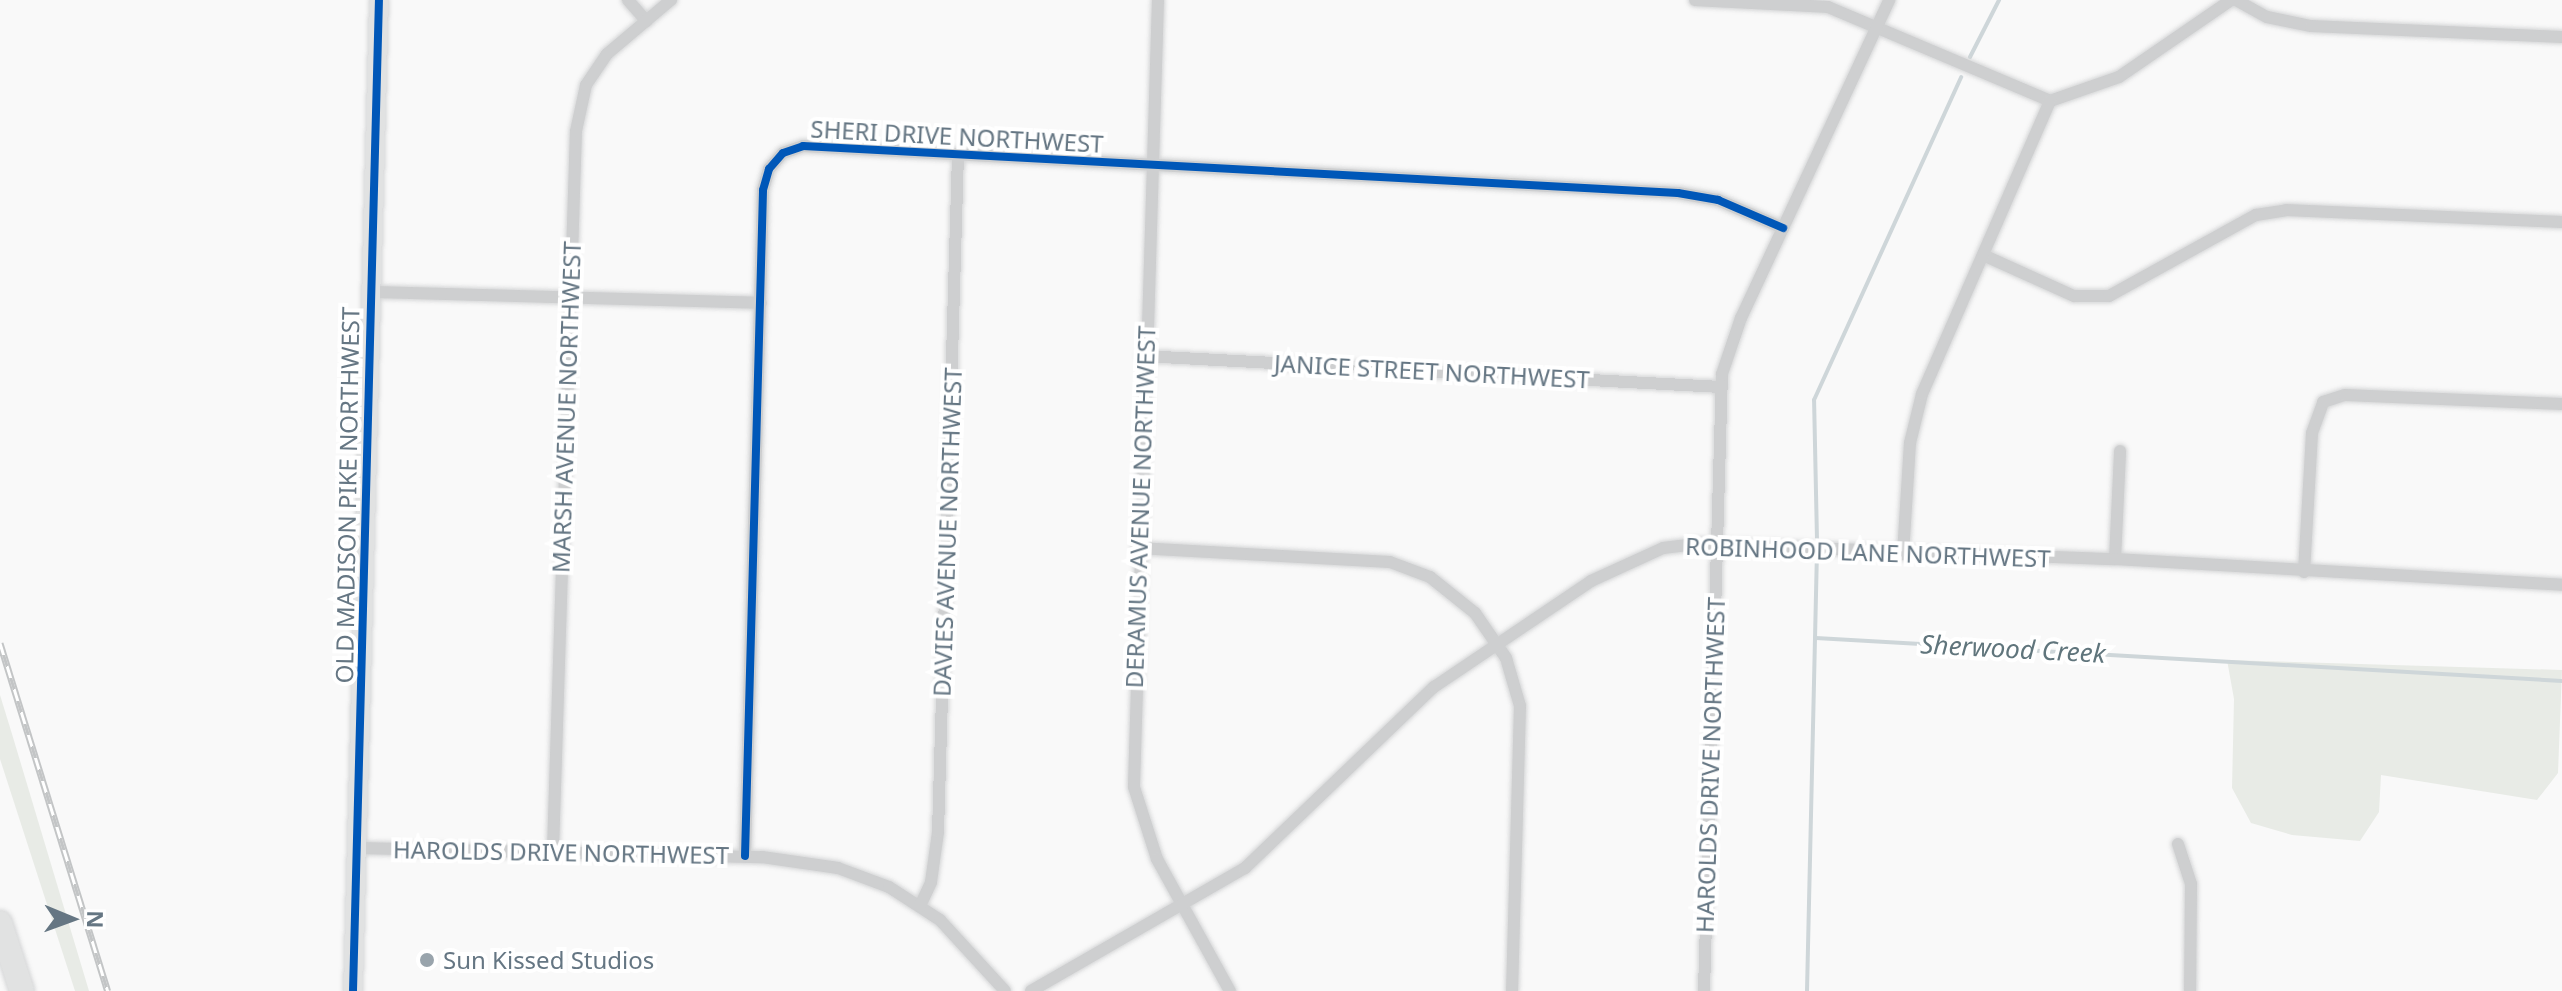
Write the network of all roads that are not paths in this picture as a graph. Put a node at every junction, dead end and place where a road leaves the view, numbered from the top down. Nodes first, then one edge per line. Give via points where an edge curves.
1 (379, 0) edge
2 (628, 0) edge
3 (671, 0) edge
4 (1158, 0) edge
5 (1695, 0) edge
6 (1889, 0) edge
7 (2234, 0) edge
8 (646, 21) junction
9 (1874, 26) junction
10 (2562, 37) edge
11 (2050, 101) junction
12 (958, 155) junction
13 (1150, 164) junction
14 (2562, 222) edge
15 (1783, 228) junction
16 (1983, 255) junction
17 (372, 292) junction
18 (570, 297) junction
19 (761, 303) junction
20 (1143, 356) junction
21 (1721, 387) junction
22 (2562, 404) edge
23 (2120, 451) dead end
24 (1716, 544) junction
25 (1138, 548) junction
26 (1903, 554) junction
27 (2115, 559) junction
28 (2304, 572) junction
29 (2562, 585) edge
30 (1497, 643) junction
31 (2178, 844) dead end
32 (358, 848) junction
33 (553, 850) junction
34 (745, 856) junction
35 (920, 906) junction
36 (1183, 906) junction
37 (0, 923) edge
38 (22, 991) edge
39 (353, 991) edge
40 (1005, 991) edge
41 (1031, 991) edge
42 (1230, 991) edge
43 (1512, 991) edge
44 (1704, 991) edge
45 (2190, 991) edge

1 - 17 main road, OLD MADISON PIKE NORTHWEST
2 - 8 street
3 - 8 street, MARSH AVENUE NORTHWEST
4 - 13 street, DERAMUS AVENUE NORTHWEST
5 - 9 street via 1828,7
6 - 9 street, HAROLDS DRIVE NORTHWEST
7 - 10 street via 2267,17 2311,26
7 - 11 street via 2119,77
8 - 18 street, MARSH AVENUE NORTHWEST via 607,54 586,85 576,131
9 - 11 street
9 - 15 street, HAROLDS DRIVE NORTHWEST
11 - 16 street
12 - 13 street, SHERI DRIVE NORTHWEST
12 - 19 street, SHERI DRIVE NORTHWEST via 803,146 783,153 769,169 763,190
12 - 35 street, DAVIES AVENUE NORTHWEST via 938,832 931,882
13 - 15 street, SHERI DRIVE NORTHWEST via 1686,194 1731,205
13 - 20 street, DERAMUS AVENUE NORTHWEST
14 - 16 street via 2302,210 2256,215 2109,296 2074,296
15 - 21 street, HAROLDS DRIVE NORTHWEST via 1735,332
16 - 26 street via 1917,408 1907,468
17 - 18 street
17 - 32 main road, OLD MADISON PIKE NORTHWEST
18 - 19 street
18 - 33 street, MARSH AVENUE NORTHWEST
19 - 34 street, SHERI DRIVE NORTHWEST
20 - 21 street, JANICE STREET NORTHWEST
20 - 25 street, DERAMUS AVENUE NORTHWEST
21 - 24 street, HAROLDS DRIVE NORTHWEST
22 - 28 street via 2345,395 2323,402 2312,433
23 - 27 street
24 - 26 street, ROBINHOOD LANE NORTHWEST
24 - 30 street, ROBINHOOD LANE NORTHWEST via 1675,545 1639,556
24 - 44 street, HAROLDS DRIVE NORTHWEST
25 - 30 street via 1405,566 1455,592
25 - 36 street, DERAMUS AVENUE NORTHWEST via 1134,787 1150,844
26 - 27 street, ROBINHOOD LANE NORTHWEST
27 - 28 street, ROBINHOOD LANE NORTHWEST
28 - 29 street, ROBINHOOD LANE NORTHWEST
30 - 36 street, ROBINHOOD LANE NORTHWEST via 1416,701 1261,856
30 - 43 street via 1520,706
31 - 45 street via 2191,884
32 - 33 street, HAROLDS DRIVE NORTHWEST
32 - 39 main road, OLD MADISON PIKE NORTHWEST
33 - 34 street, HAROLDS DRIVE NORTHWEST
34 - 35 street, HAROLDS DRIVE NORTHWEST via 850,871
35 - 40 street, HAROLDS DRIVE NORTHWEST via 961,937
36 - 41 street, ROBINHOOD LANE NORTHWEST
36 - 42 street, DERAMUS AVENUE NORTHWEST
37 - 38 highway

